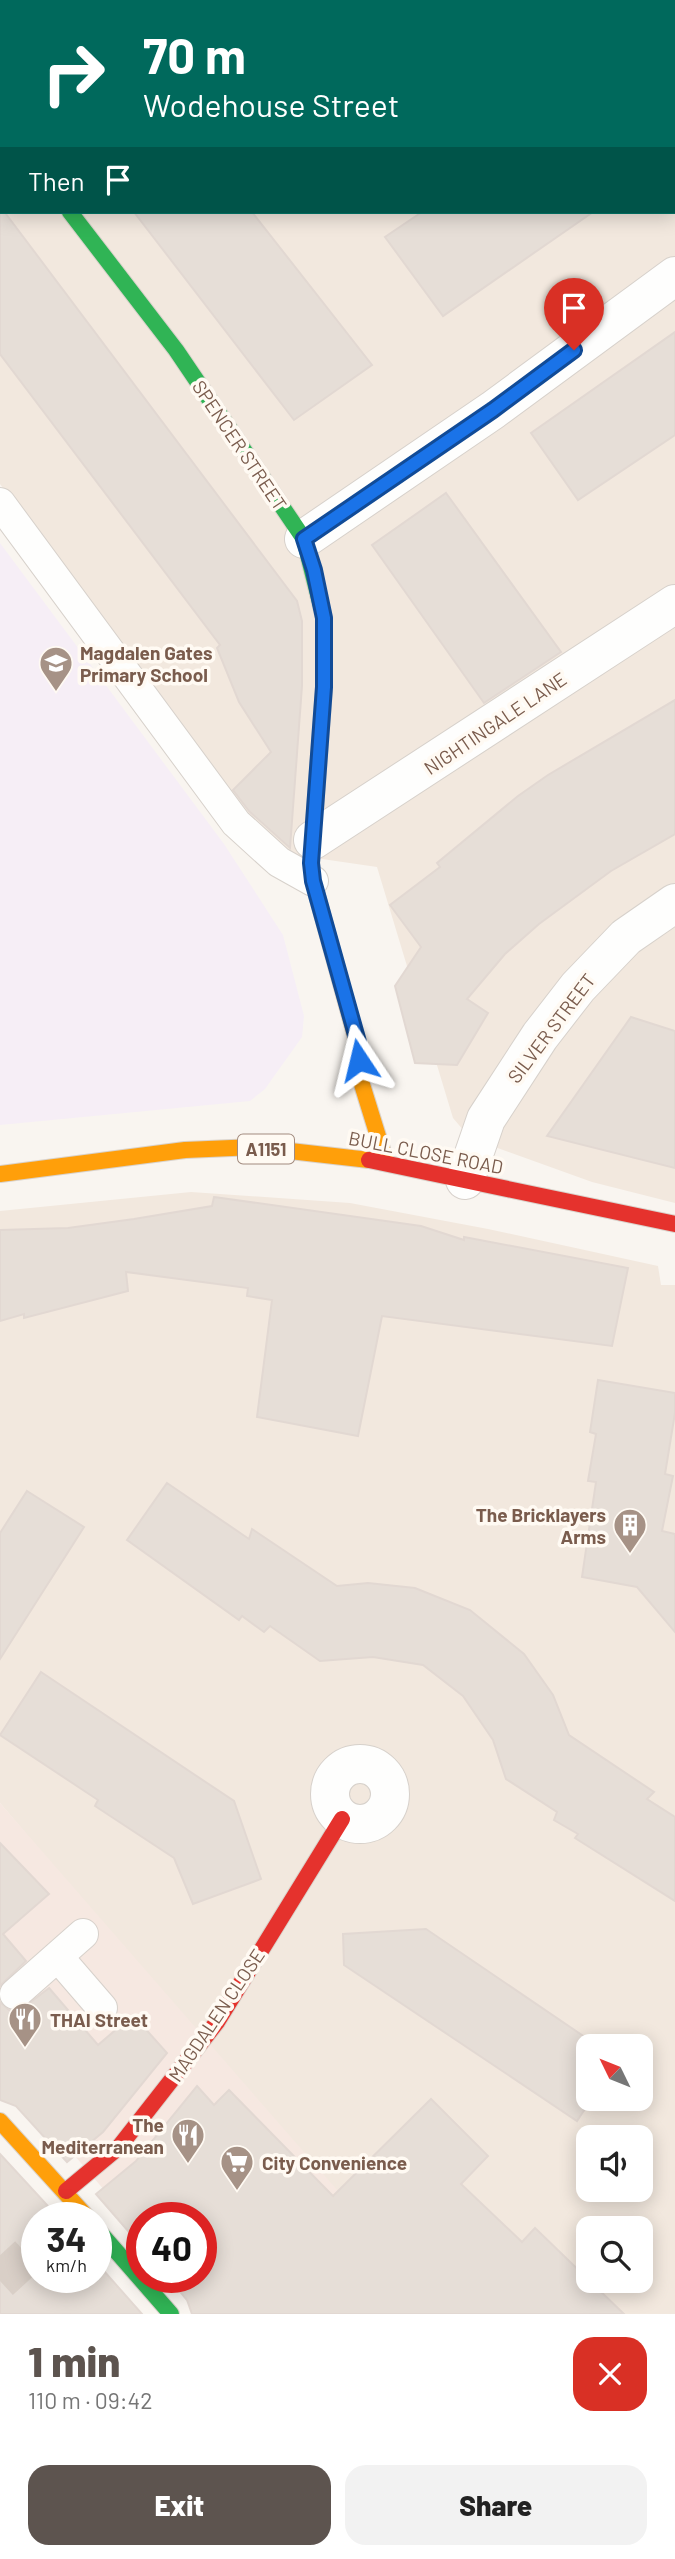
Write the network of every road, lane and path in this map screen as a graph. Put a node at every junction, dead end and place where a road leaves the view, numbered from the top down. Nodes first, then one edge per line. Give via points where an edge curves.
1 (73, 214) edge
2 (675, 276) edge
3 (0, 503) edge
4 (304, 539) junction
5 (675, 604) edge
6 (313, 840) junction
7 (313, 881) junction
8 (675, 903) edge
9 (386, 1162) junction
10 (0, 1174) edge
11 (465, 1180) junction
12 (675, 1224) edge
13 (342, 1819) dead end
14 (83, 1934) dead end
15 (58, 1957) junction
16 (15, 1994) dead end
17 (102, 2008) dead end
18 (0, 2121) edge
19 (70, 2202) edge
20 (86, 2202) edge
21 (112, 2249) edge
22 (171, 2314) edge

1 - 4 street, SPENCER STREET via 176,350
2 - 4 street via 493,410
3 - 7 lane via 236,823 279,863
4 - 6 street, SPENCER STREET via 324,618
5 - 6 street, NIGHTINGALE LANE
6 - 7 street, SPENCER STREET
7 - 9 street, SPENCER STREET via 358,1042 360,1078
8 - 11 street, SILVER STREET via 626,937 555,1017 486,1119
9 - 10 street, BULL CLOSE ROAD / A1151 via 244,1148 185,1150
9 - 11 street, BULL CLOSE ROAD / A1151
11 - 12 street, BULL CLOSE ROAD / A1151
13 - 20 street, MAGDALEN CLOSE via 217,2022 119,2147
14 - 15 lane
15 - 16 lane
15 - 17 lane
18 - 19 street
21 - 22 street

